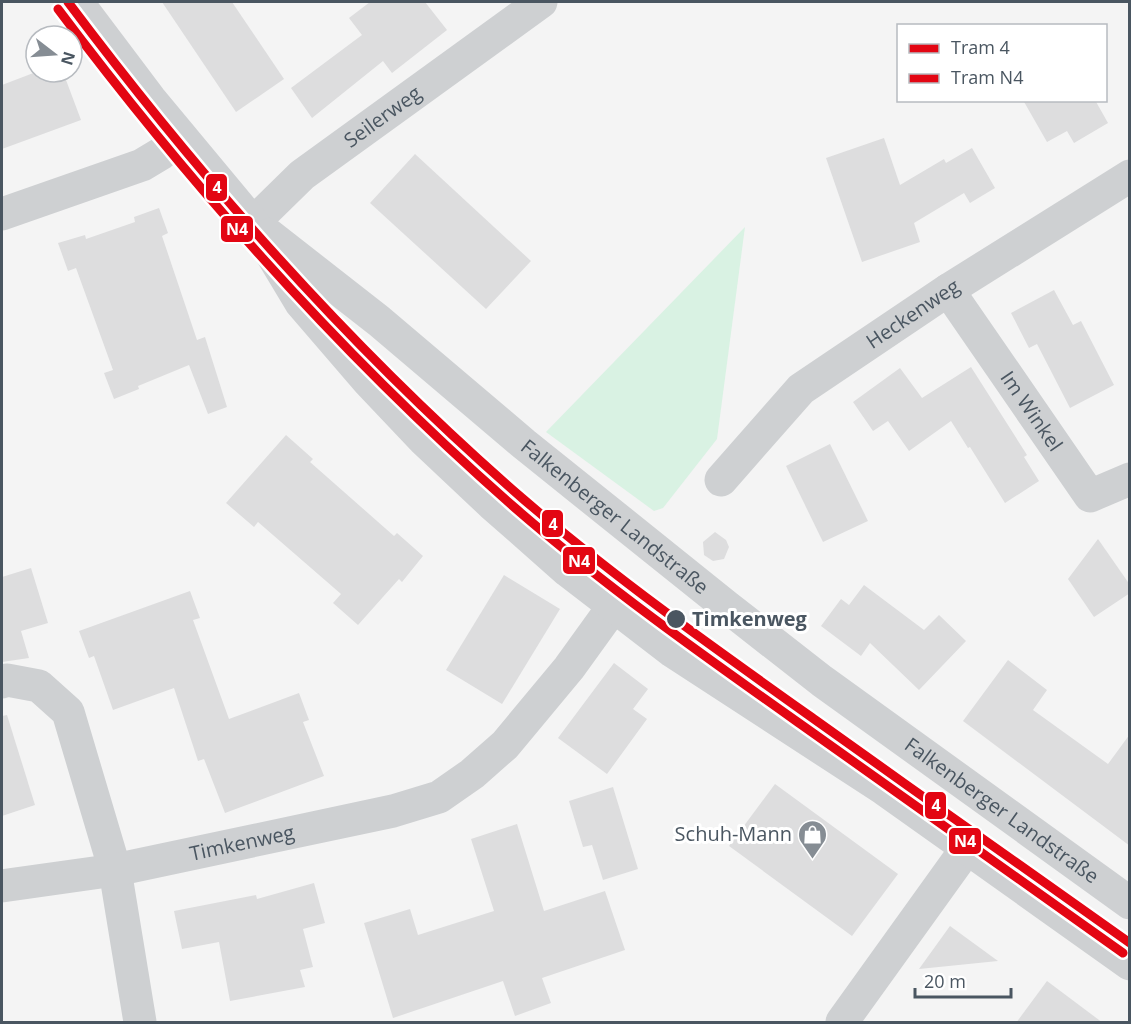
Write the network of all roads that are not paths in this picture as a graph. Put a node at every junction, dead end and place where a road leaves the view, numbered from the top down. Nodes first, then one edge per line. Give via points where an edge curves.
1 (77, 2) edge
2 (522, 6) edge
3 (181, 137) junction
4 (1130, 176) edge
5 (2, 214) edge
6 (253, 223) junction
7 (948, 290) junction
8 (1130, 479) edge
9 (721, 480) dead end
10 (614, 607) junction
11 (2, 682) edge
12 (967, 848) junction
13 (114, 870) junction
14 (2, 886) edge
15 (1130, 903) edge
16 (1130, 963) edge
17 (140, 1023) edge
18 (842, 1023) edge

1 - 3 street, Falkenberger Landstraße
2 - 6 street, Seilerweg via 302,175
3 - 5 street via 142,165
3 - 6 street, Falkenberger Landstraße
4 - 7 street, Heckenweg
6 - 10 street, Falkenberger Landstraße via 301,303 369,382 469,483
6 - 15 street, Falkenberger Landstraße via 822,681
7 - 8 street, Im Winkel via 1090,496
7 - 9 street, Heckenweg via 801,389
10 - 12 street, Falkenberger Landstraße via 672,651
10 - 13 street, Timkenweg via 505,745 439,797 393,811
11 - 13 street via 39,686 68,712
12 - 16 street, Falkenberger Landstraße
12 - 18 street
13 - 14 street, Timkenweg
13 - 17 street

